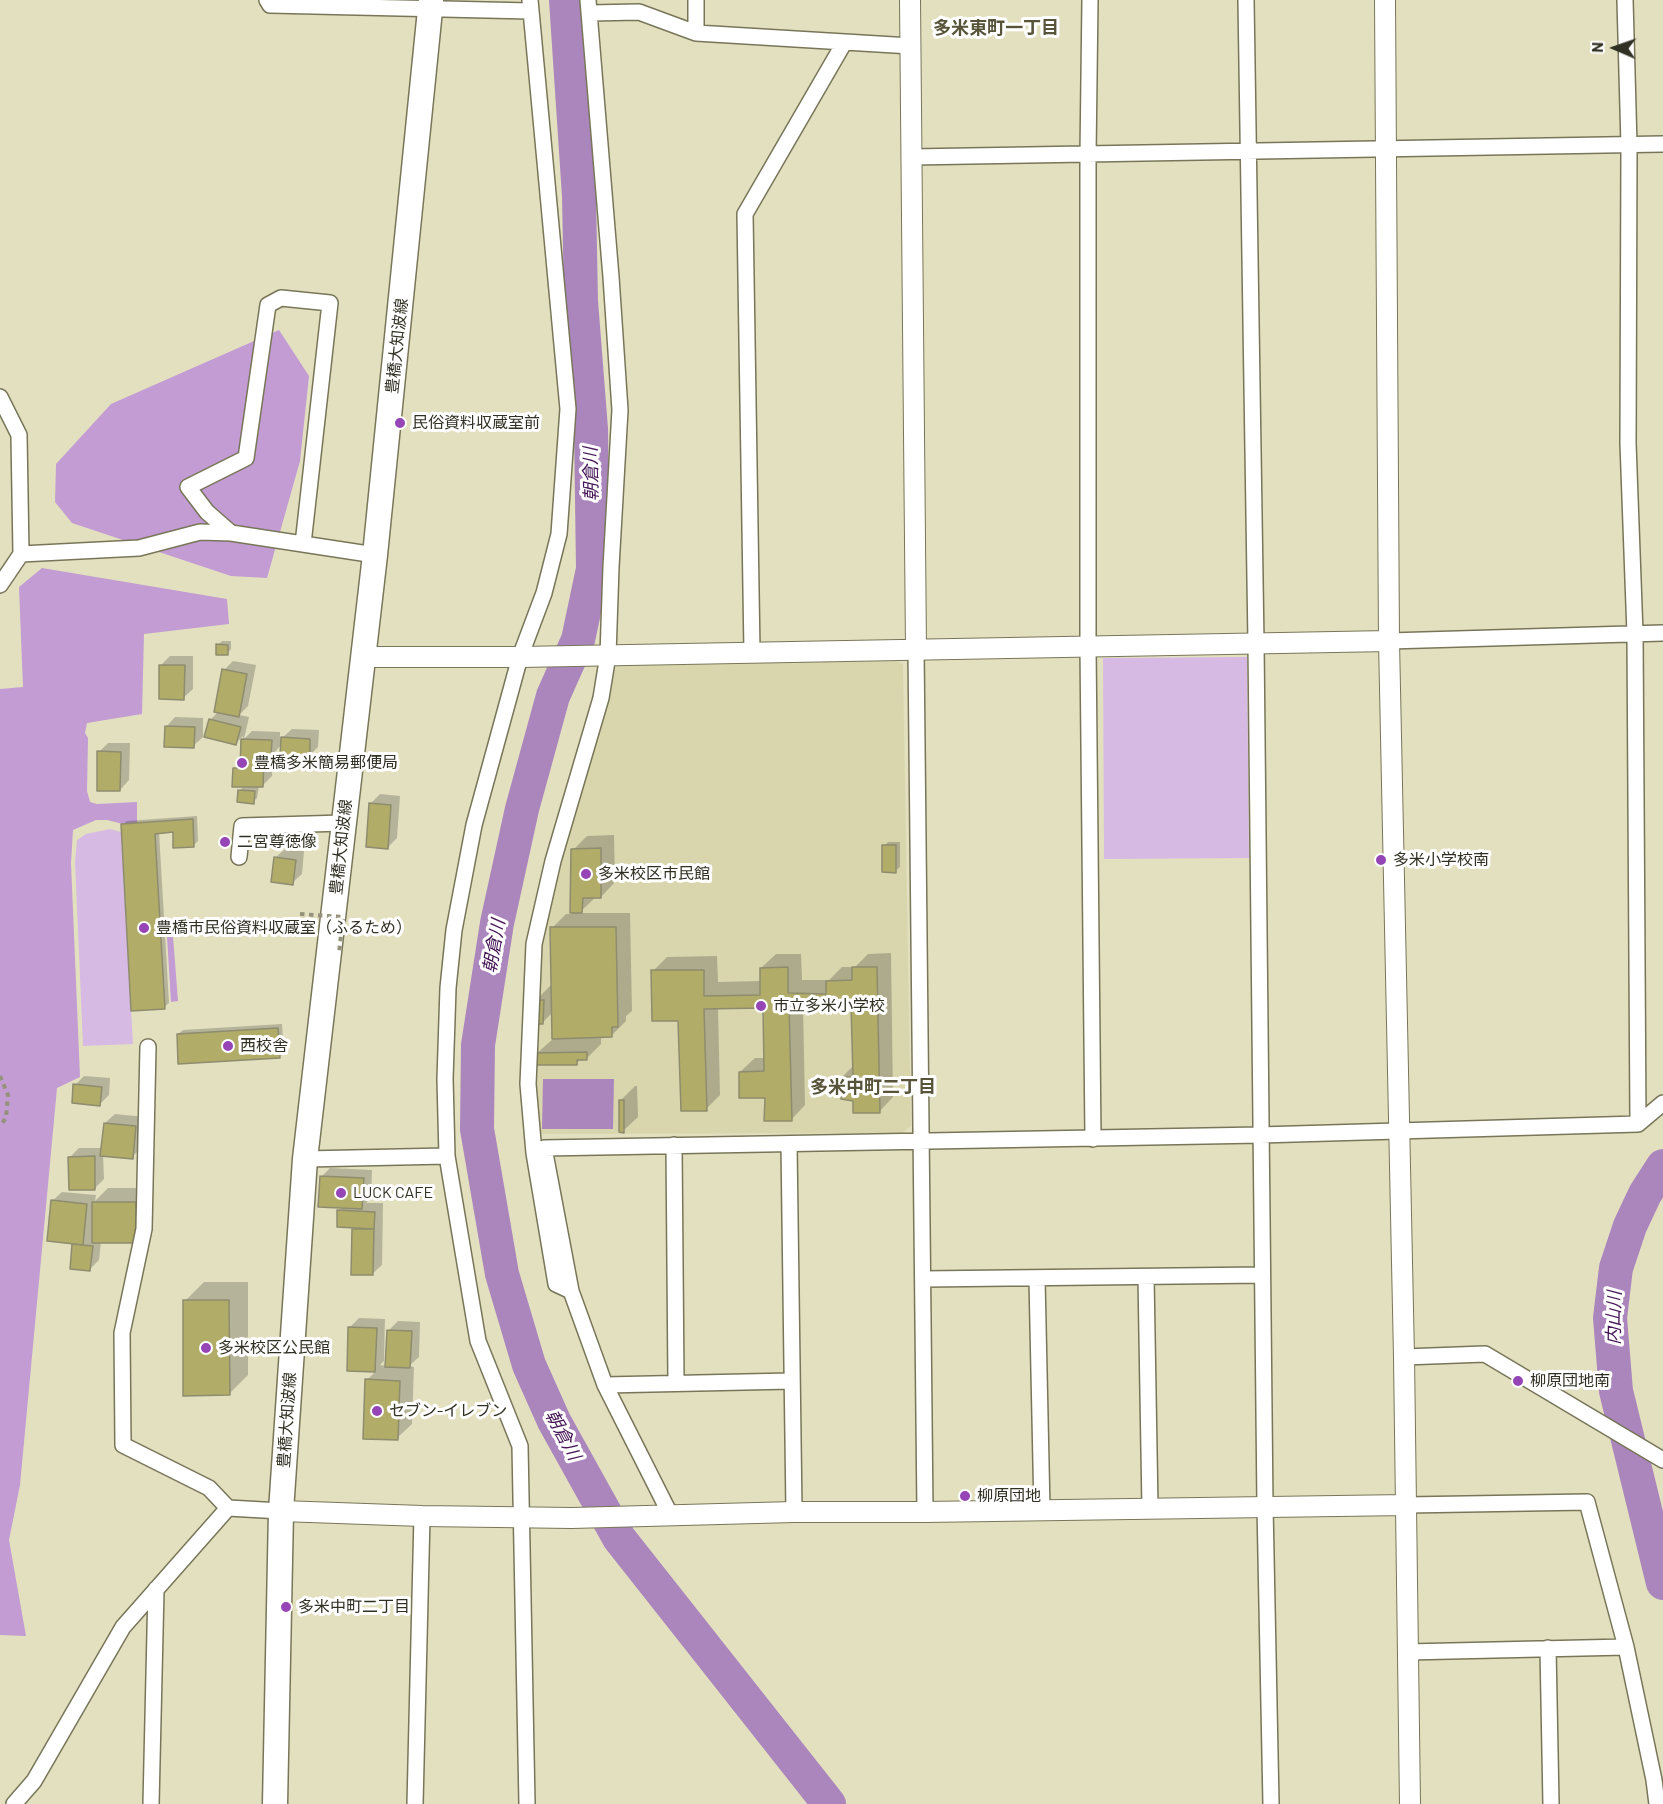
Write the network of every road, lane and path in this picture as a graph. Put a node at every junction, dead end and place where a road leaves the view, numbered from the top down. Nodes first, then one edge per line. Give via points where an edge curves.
1 (267, 0) edge
2 (696, 0) edge
3 (910, 0) edge
4 (1090, 0) edge
5 (1246, 0) edge
6 (1385, 0) edge
7 (1625, 0) edge
8 (322, 3) edge
9 (431, 5) edge
10 (530, 5) edge
11 (589, 7) edge
12 (696, 33) junction
13 (844, 43) junction
14 (911, 46) junction
15 (1663, 144) edge
16 (1629, 145) junction
17 (1387, 149) junction
18 (1249, 151) junction
19 (1088, 155) junction
20 (912, 158) junction
21 (0, 396) edge
22 (231, 533) junction
23 (303, 544) junction
24 (21, 554) junction
25 (375, 555) junction
26 (0, 585) edge
27 (1663, 633) edge
28 (1635, 634) junction
29 (1389, 641) junction
30 (1256, 643) junction
31 (1088, 647) junction
32 (916, 649) junction
33 (752, 652) junction
34 (605, 655) junction
35 (362, 657) junction
36 (528, 657) junction
37 (343, 823) junction
38 (239, 857) dead end
39 (300, 914) dead end
40 (339, 953) dead end
41 (148, 1047) dead end
42 (0, 1076) edge
43 (1663, 1103) edge
44 (1638, 1124) junction
45 (0, 1125) edge
46 (1399, 1132) junction
47 (1260, 1135) junction
48 (1093, 1138) junction
49 (921, 1142) junction
50 (789, 1144) junction
51 (674, 1145) junction
52 (447, 1156) junction
53 (305, 1159) junction
54 (1262, 1275) junction
55 (1146, 1277) junction
56 (924, 1278) junction
57 (1037, 1279) junction
58 (571, 1291) junction
59 (1404, 1357) junction
60 (792, 1381) junction
61 (676, 1383) junction
62 (605, 1385) junction
63 (1657, 1457) edge
64 (1406, 1505) junction
65 (1265, 1506) junction
66 (228, 1508) junction
67 (1150, 1508) junction
68 (1042, 1510) junction
69 (281, 1511) junction
70 (794, 1512) junction
71 (925, 1512) junction
72 (670, 1514) junction
73 (422, 1516) junction
74 (520, 1518) junction
75 (156, 1589) junction
76 (1626, 1647) junction
77 (1548, 1648) junction
78 (1407, 1652) junction
79 (34, 1781) junction
80 (14, 1804) edge
81 (33, 1804) edge
82 (151, 1804) edge
83 (275, 1804) edge
84 (415, 1804) edge
85 (527, 1804) edge
86 (1271, 1804) edge
87 (1410, 1804) edge
88 (1551, 1804) edge
89 (1657, 1804) edge

1 - 8 street via 270,5
2 - 12 street
3 - 14 street
4 - 19 street
5 - 18 street
6 - 17 street
7 - 16 street
8 - 9 street
9 - 10 street
9 - 25 main road, 豊橋大知波線
10 - 36 street via 568,409 559,534
11 - 12 street via 639,12
11 - 34 street via 620,410
12 - 13 street
13 - 14 street
13 - 33 street via 745,214
14 - 20 street
15 - 16 street
16 - 17 street
16 - 28 street via 1628,443
17 - 18 street
17 - 29 street
18 - 19 street
18 - 30 street
19 - 20 street
19 - 31 street
20 - 32 street
21 - 24 street via 18,435
22 - 23 street
22 - 23 street via 207,513 188,487 246,458 268,305 281,298 330,303
22 - 24 street via 200,532 139,548
23 - 25 street
24 - 26 street
25 - 35 main road, 豊橋大知波線
27 - 28 street
28 - 29 street
28 - 44 street
29 - 30 street
29 - 46 street
30 - 31 street
30 - 47 street
31 - 32 street
31 - 48 street
32 - 33 street
32 - 49 street
33 - 34 street
34 - 36 street
34 - 58 street via 601,698 553,861 534,944 528,1084 534,1153 556,1284
35 - 36 street
35 - 37 main road, 豊橋大知波線
36 - 52 street via 474,825 454,930 447,988
37 - 38 street via 242,826
37 - 53 main road, 豊橋大知波線
39 - 40 path, bridge via 343,917
41 - 66 street via 144,1229 122,1333 123,1444 209,1488
42 - 45 path via 8,1095 6,1118
43 - 44 street
44 - 46 street
46 - 47 street
46 - 59 street
47 - 48 street
47 - 54 street
48 - 49 street
49 - 50 street
49 - 56 street
50 - 51 street
50 - 60 street
51 - 58 street via 544,1148
51 - 61 street
52 - 53 street
52 - 74 street via 478,1341 520,1446
53 - 69 main road, 豊橋大知波線
54 - 55 street
54 - 65 street
55 - 57 street
55 - 67 street
56 - 57 street
56 - 71 street
57 - 68 street
58 - 62 street
59 - 63 street via 1485,1354
59 - 64 street
60 - 61 street
60 - 70 street
61 - 62 street
62 - 72 street
64 - 65 street
64 - 76 street via 1587,1502
64 - 78 street
65 - 67 street
65 - 86 street
66 - 69 street
66 - 75 street
67 - 68 street
68 - 71 street
69 - 73 street
69 - 83 main road, 豊橋大知波線
70 - 71 street
70 - 72 street
72 - 74 street
73 - 74 street
73 - 84 street
74 - 85 street
75 - 79 street via 123,1627
75 - 82 street
76 - 77 street
76 - 89 street
77 - 78 street
77 - 88 street
78 - 87 street
79 - 80 street
79 - 81 street

